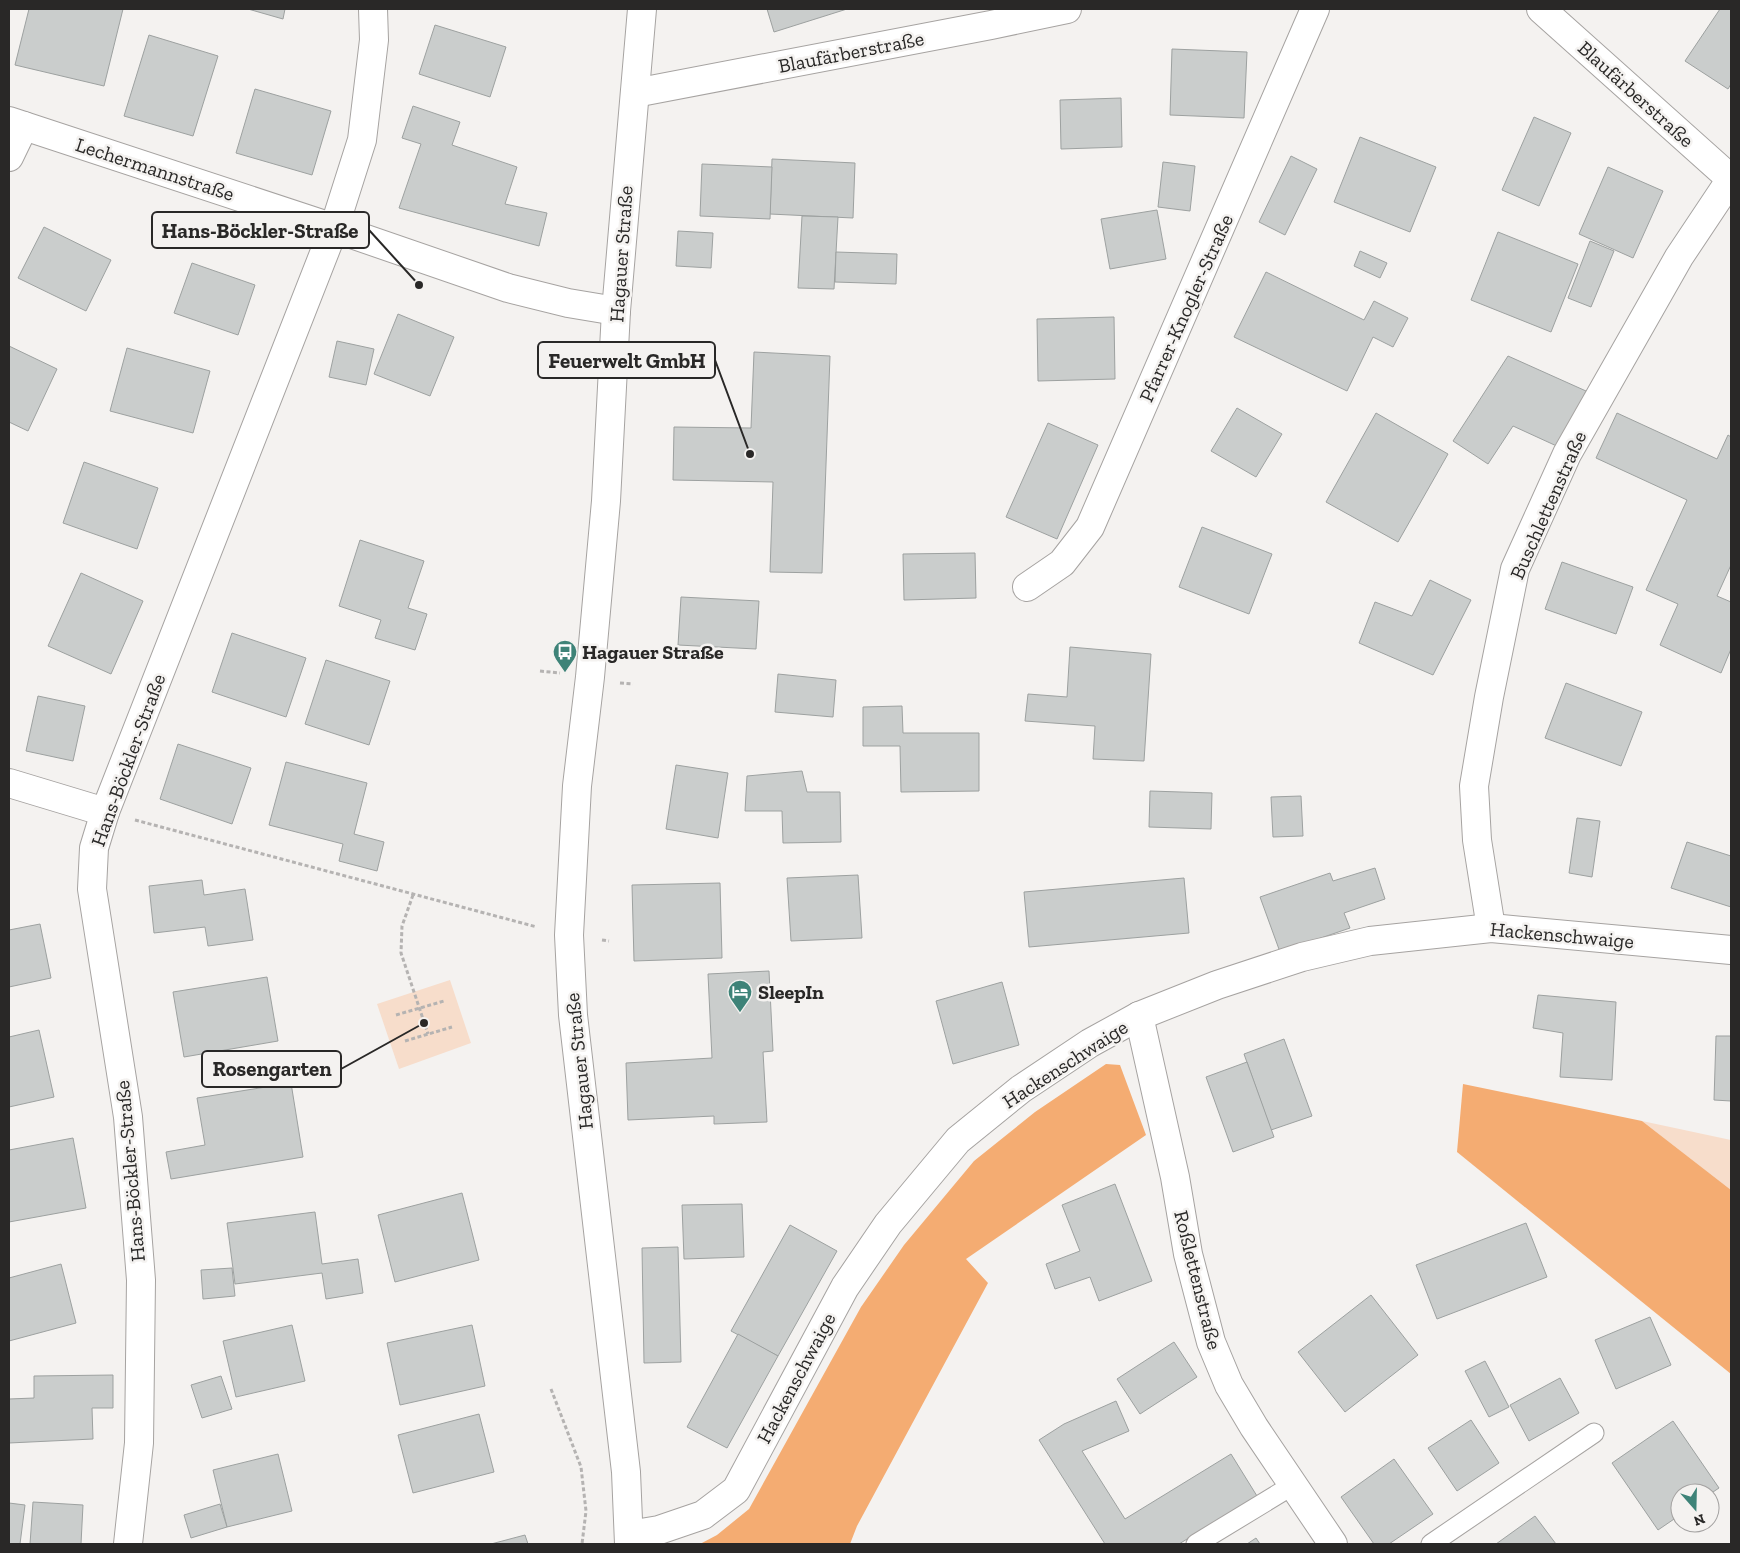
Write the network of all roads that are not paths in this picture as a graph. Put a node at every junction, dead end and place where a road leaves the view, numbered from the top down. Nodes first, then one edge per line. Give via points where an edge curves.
1 (373, 9) edge
2 (642, 9) edge
3 (1067, 9) edge
4 (1315, 9) edge
5 (1541, 9) edge
6 (634, 93) junction
7 (16, 124) edge
8 (9, 157) edge
9 (1731, 179) edge
10 (334, 228) junction
11 (616, 311) junction
12 (1028, 587) dead end
13 (9, 783) edge
14 (105, 812) junction
15 (1491, 928) junction
16 (1731, 950) edge
17 (1139, 1016) junction
18 (1594, 1433) dead end
19 (1293, 1485) junction
20 (629, 1540) edge
21 (128, 1544) edge
22 (1196, 1544) edge
23 (1333, 1544) edge
24 (1430, 1544) edge

1 - 10 street, Hans-Böckler-Straße via 374,40 362,140
2 - 6 street, Hagauer Straße
3 - 6 street, Blaufärberstraße
4 - 12 street, Pfarrer-Knogler-Straße via 1090,527 1062,563
5 - 9 street, Blaufärberstraße
6 - 11 street, Hagauer Straße
7 - 8 street
7 - 10 street, Lechermannstraße
9 - 15 street, Buschlettenstraße via 1679,257 1567,454 1515,570 1474,786 1477,840
10 - 11 street, Lechermannstraße via 508,288
10 - 14 street, Hans-Böckler-Straße
11 - 20 street, Hagauer Straße via 606,502 577,786 569,935 573,1015 626,1472
13 - 14 street
14 - 21 street, Hans-Böckler-Straße via 94,848 92,889 128,1117 140,1280 139,1443
15 - 16 street, Hackenschwaige
15 - 17 street, Hackenschwaige via 1370,941 1302,957 1217,985
17 - 19 street, Roßlettenstraße via 1175,1177 1188,1254 1211,1342 1229,1385
17 - 20 street, Hackenschwaige via 1090,1043 1021,1089 958,1140 888,1224 845,1287 736,1490 703,1515
18 - 24 lane
19 - 22 lane
19 - 23 street, Roßlettenstraße

